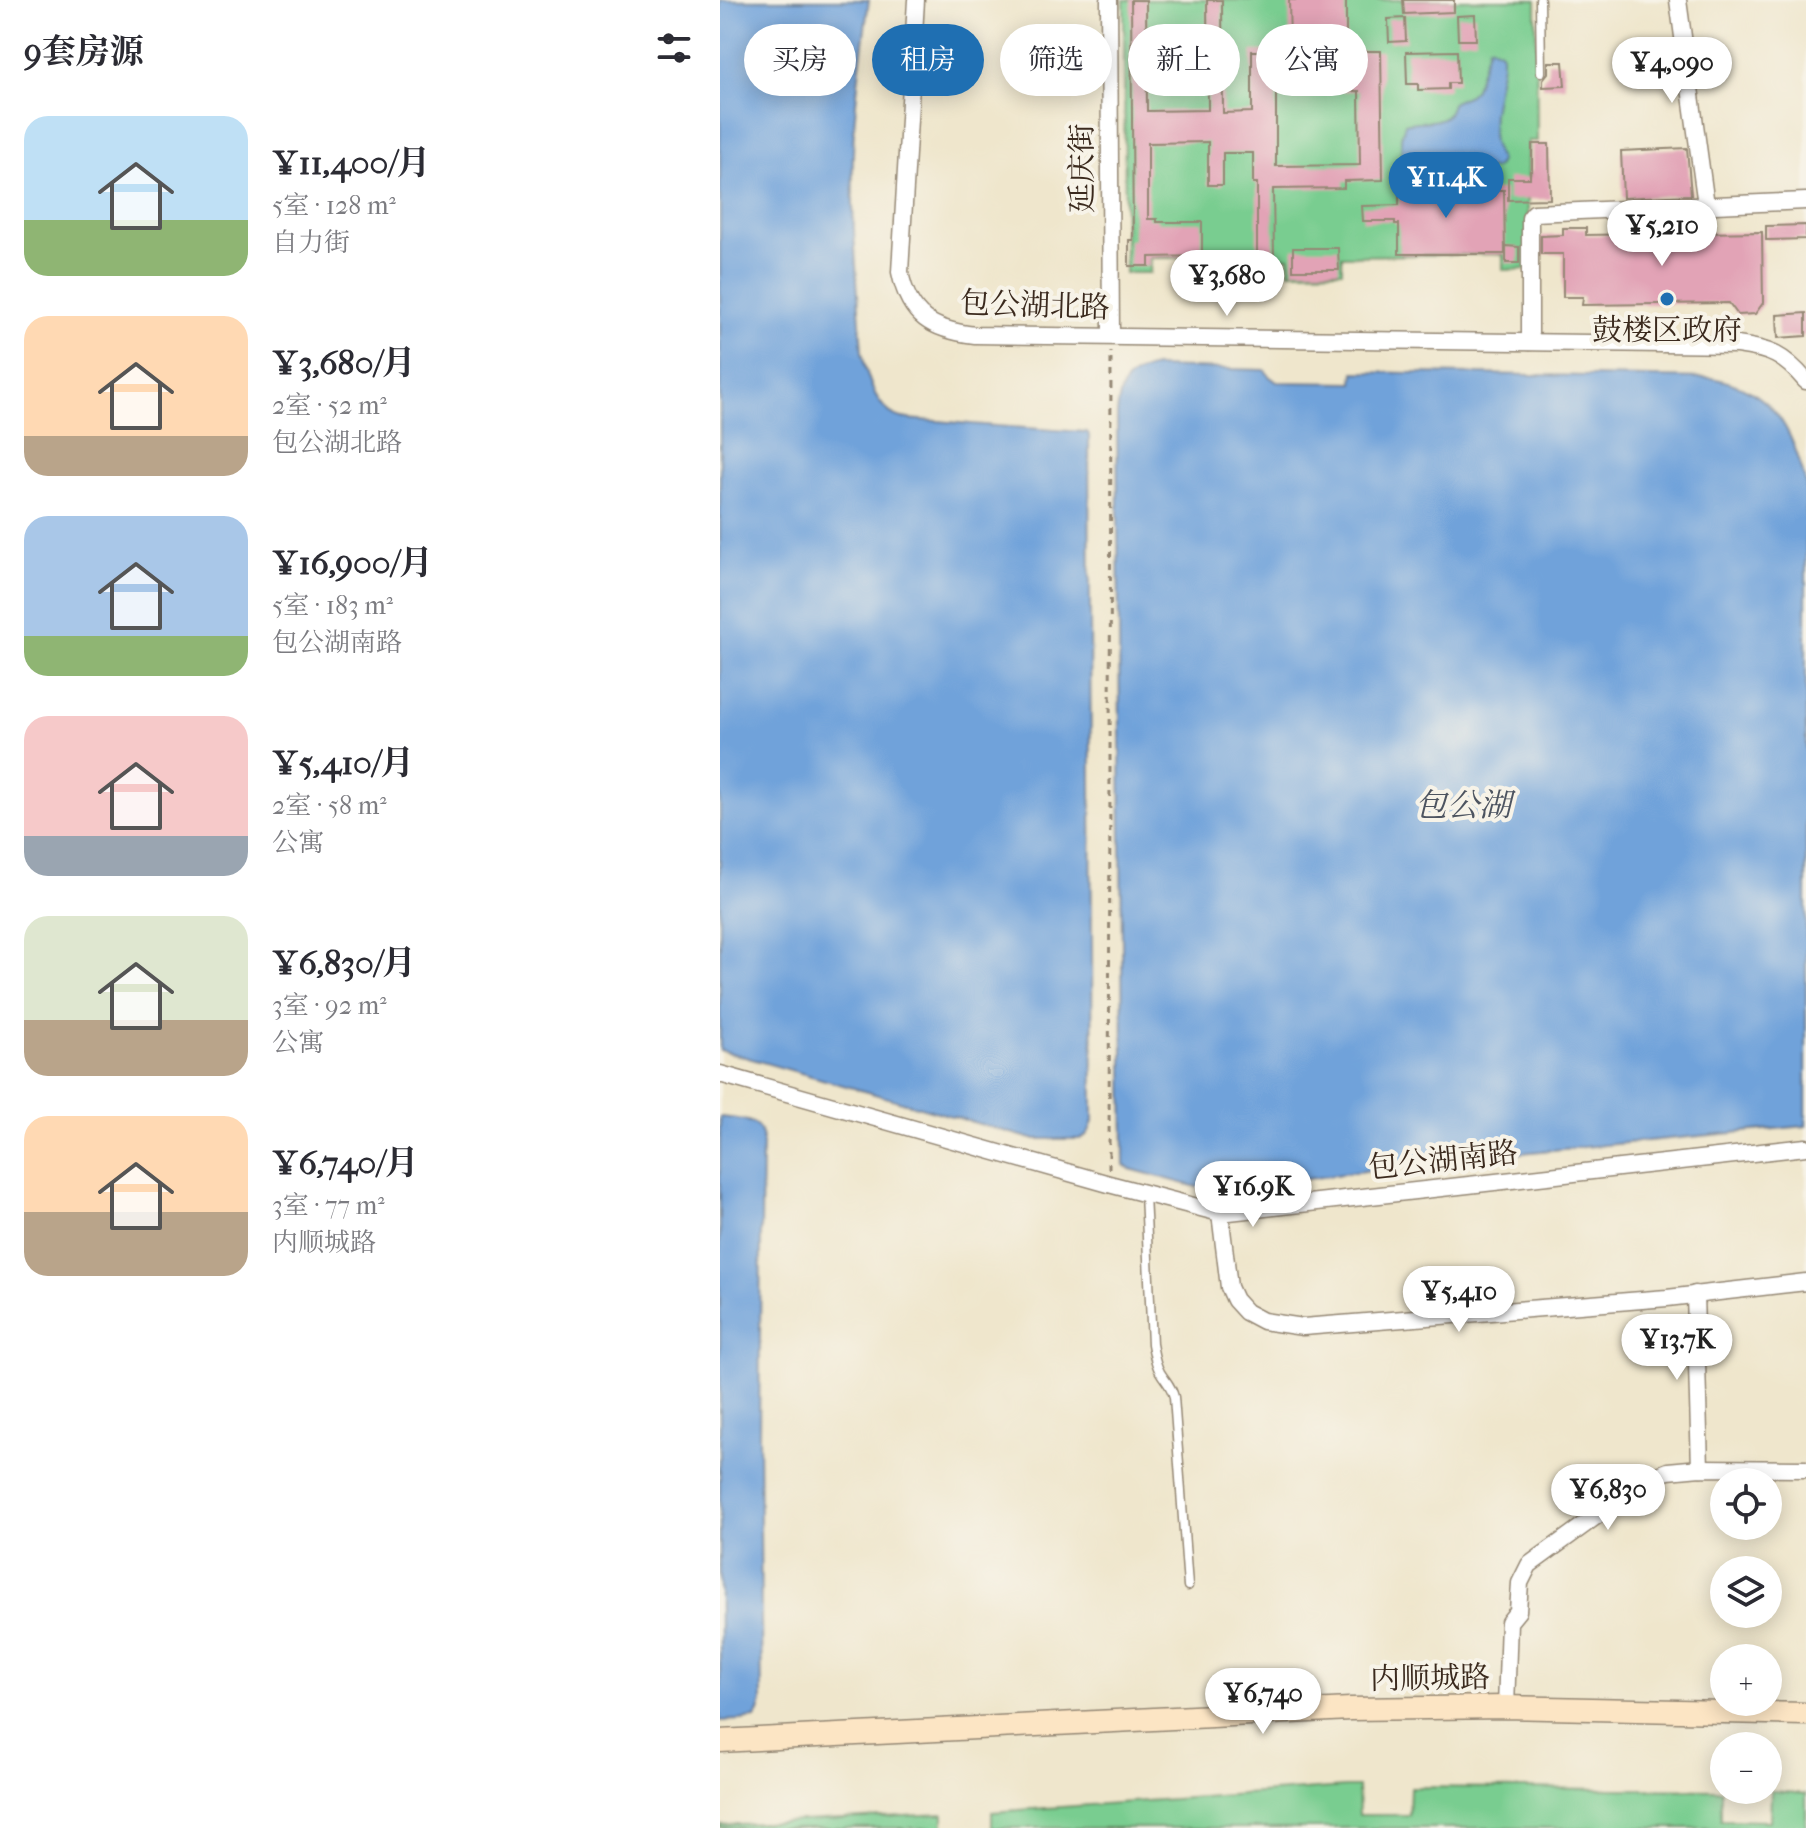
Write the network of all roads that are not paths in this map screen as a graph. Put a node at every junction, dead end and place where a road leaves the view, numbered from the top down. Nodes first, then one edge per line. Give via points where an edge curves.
1 (916, 0) edge
2 (1109, 0) edge
3 (1540, 0) edge
4 (1678, 0) edge
5 (1541, 72) dead end
6 (1806, 201) edge
7 (1706, 205) junction
8 (1111, 336) junction
9 (1530, 342) junction
10 (1804, 376) edge
11 (720, 1074) edge
12 (1806, 1147) edge
13 (1145, 1193) junction
14 (1220, 1213) junction
15 (1806, 1282) edge
16 (1695, 1294) junction
17 (1700, 1468) junction
18 (1806, 1469) edge
19 (1188, 1586) dead end
20 (1506, 1707) junction
21 (1806, 1714) edge
22 (720, 1741) edge

1 - 8 street, 包公湖北路 via 900,255 909,301 928,322 952,332
2 - 8 street, 延庆街
3 - 5 lane
4 - 7 street
6 - 7 street
7 - 9 street via 1534,213
8 - 9 street, 包公湖北路
9 - 10 street, 包公湖北路 via 1751,346 1780,355
11 - 13 street, 包公湖南路
12 - 14 street, 包公湖南路
13 - 14 street, 包公湖南路
13 - 19 lane via 1152,1344 1174,1397
14 - 16 street via 1229,1287 1246,1312 1263,1321 1303,1327
15 - 16 street
16 - 17 street
17 - 18 street
17 - 20 street via 1668,1471 1646,1480 1529,1565 1520,1583 1518,1611 1509,1622
20 - 21 street, 内顺城路
20 - 22 street, 内顺城路 via 1350,1709

